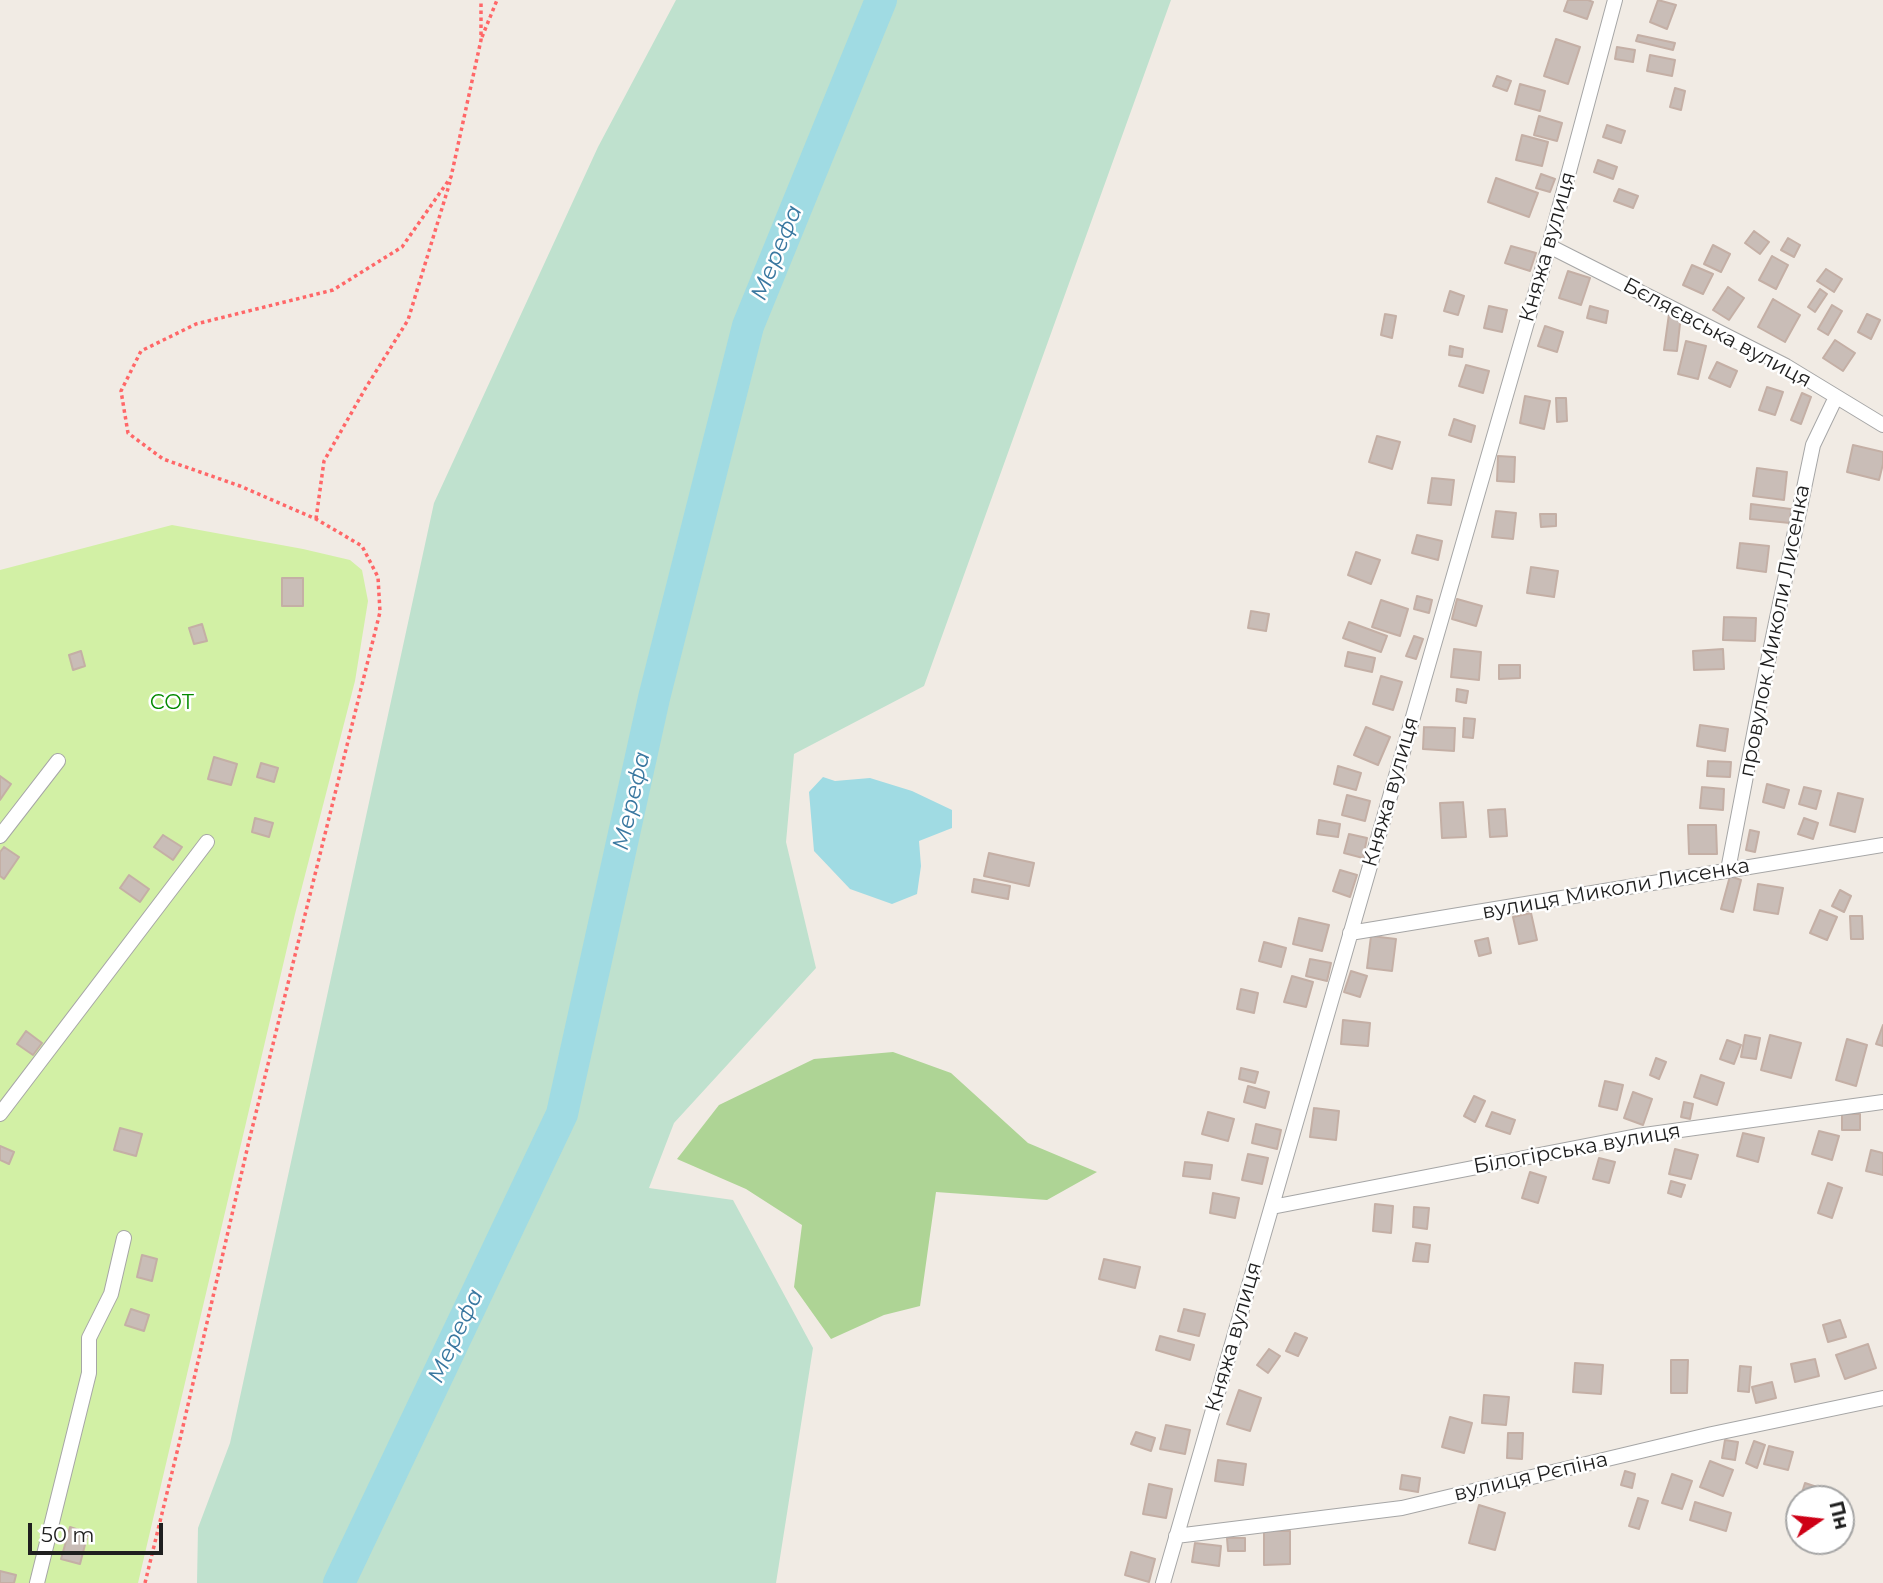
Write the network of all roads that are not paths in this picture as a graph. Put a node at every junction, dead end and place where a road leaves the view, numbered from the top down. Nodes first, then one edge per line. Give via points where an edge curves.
1 (1615, 0) edge
2 (1549, 246) junction
3 (1836, 397) junction
4 (1883, 425) edge
5 (58, 761) dead end
6 (0, 836) edge
7 (208, 842) dead end
8 (1883, 845) edge
9 (1728, 870) junction
10 (1350, 933) junction
11 (1883, 1102) edge
12 (0, 1114) edge
13 (1272, 1207) junction
14 (124, 1238) dead end
15 (1883, 1398) edge
16 (1176, 1536) junction
17 (37, 1583) edge
18 (1163, 1583) edge

1 - 2 street, Княжа вулиця
2 - 3 street, Бєляєвська вулиця via 1786,366
2 - 10 street, Княжа вулиця
3 - 4 street, Бєляєвська вулиця
3 - 9 street, провулок Миколи Лисенка via 1813,445
5 - 6 street
7 - 12 street
8 - 9 street, вулиця Миколи Лисенка
9 - 10 street, вулиця Миколи Лисенка
10 - 13 street, Княжа вулиця
11 - 13 street, Білогірська вулиця via 1637,1136
13 - 16 street, Княжа вулиця
14 - 17 street via 111,1294 89,1338 89,1373
15 - 16 street, вулиця Рєпіна via 1402,1508
16 - 18 street, Княжа вулиця

